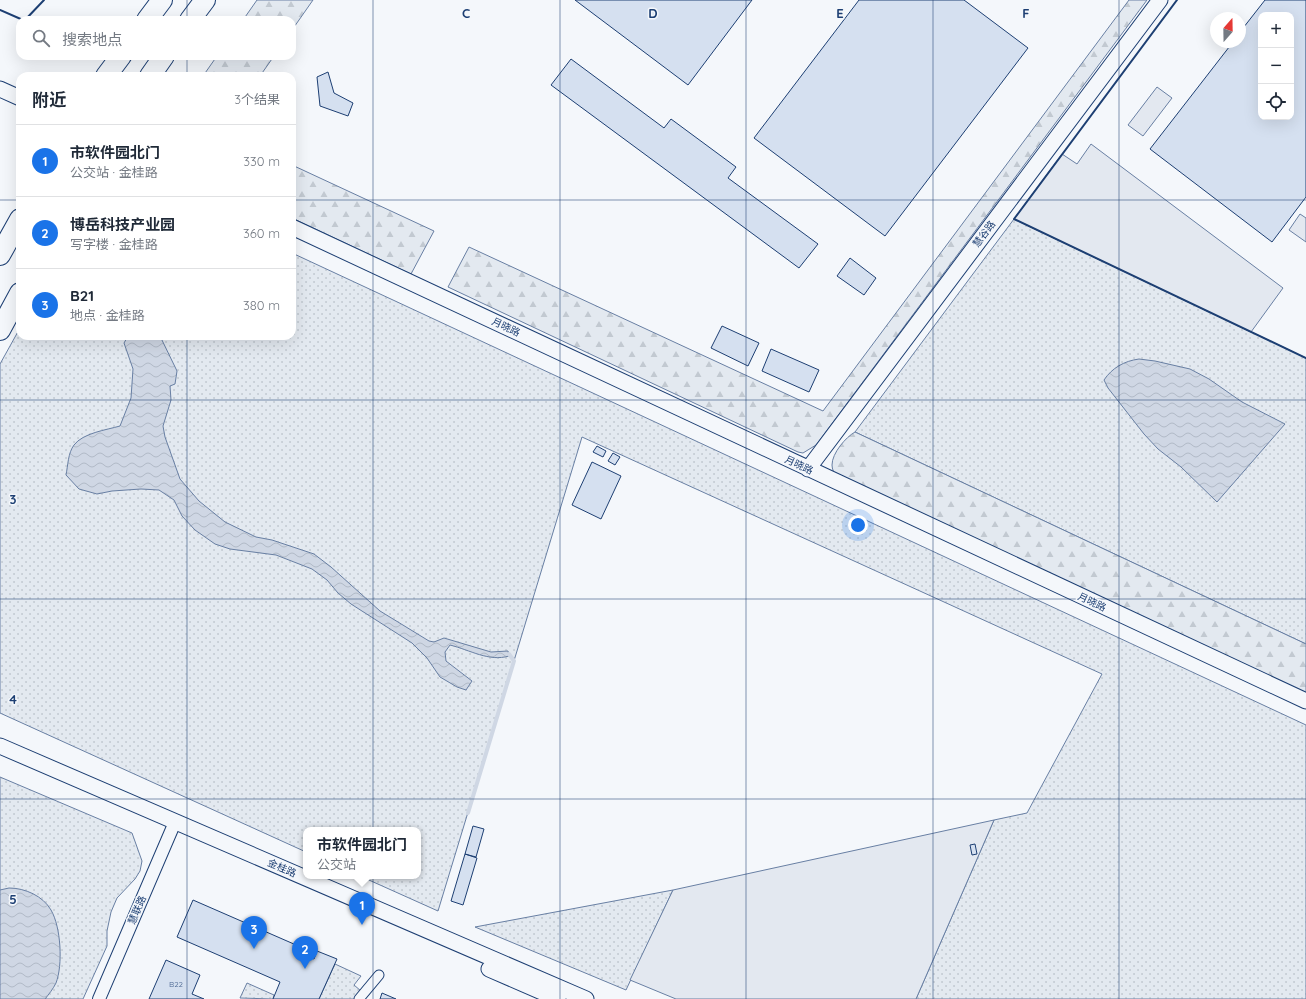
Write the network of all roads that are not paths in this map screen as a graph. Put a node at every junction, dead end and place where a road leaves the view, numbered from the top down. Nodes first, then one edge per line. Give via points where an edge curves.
1 (162, 0) edge
2 (205, 0) edge
3 (1160, 0) edge
4 (150, 16) edge
5 (193, 16) edge
6 (118, 60) edge
7 (161, 60) edge
8 (109, 72) edge
9 (153, 72) edge
10 (0, 89) edge
11 (16, 96) edge
12 (16, 225) edge
13 (296, 229) edge
14 (0, 255) edge
15 (16, 300) edge
16 (0, 330) edge
17 (808, 469) junction
18 (1306, 701) edge
19 (0, 746) edge
20 (0, 757) edge
21 (173, 826) junction
22 (379, 976) dead end
23 (99, 999) edge
24 (359, 999) edge
25 (558, 999) edge
26 (586, 999) edge

1 - 4 highway
2 - 5 highway
3 - 17 street, 慧谷路
6 - 8 highway
7 - 9 highway
10 - 11 street
12 - 14 highway
13 - 17 street, 月晓路
15 - 16 highway
17 - 18 street, 月晓路
19 - 21 street, 金桂路
20 - 21 street, 金桂路
21 - 23 street, 慧联路
21 - 25 street, 金桂路
21 - 26 street, 金桂路
22 - 24 street

